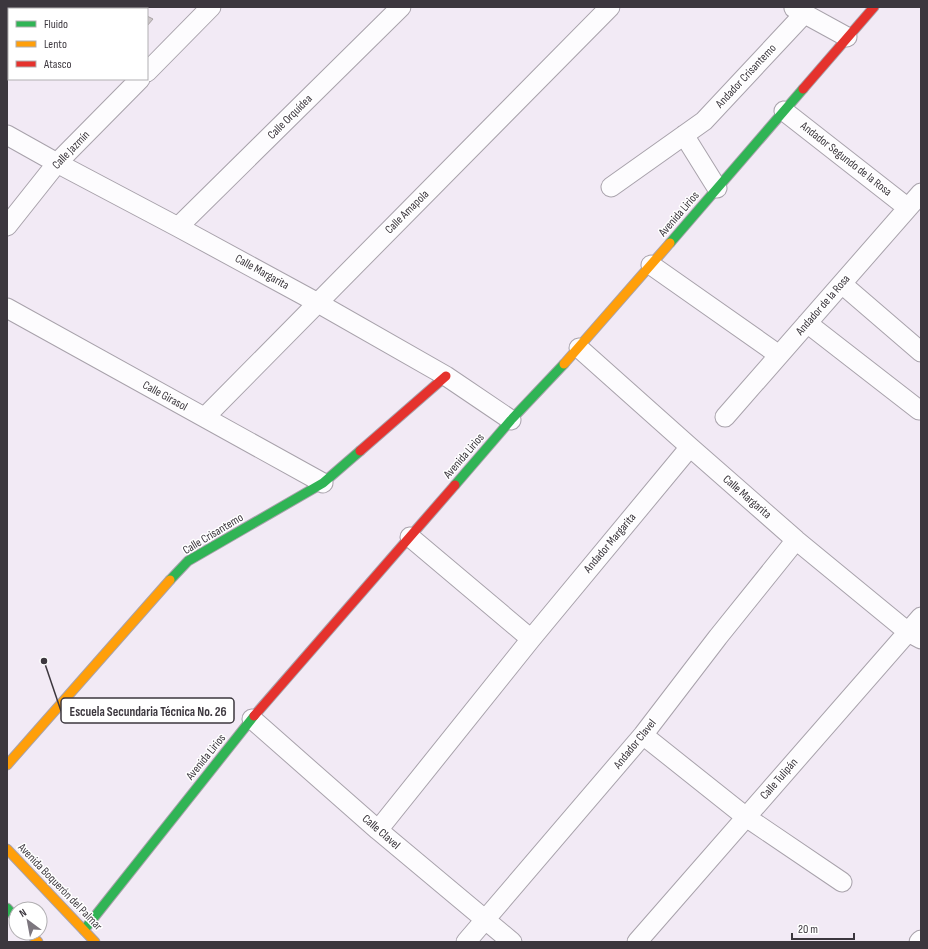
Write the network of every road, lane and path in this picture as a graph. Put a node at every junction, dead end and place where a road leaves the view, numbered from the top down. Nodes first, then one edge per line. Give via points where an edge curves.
1 (211, 7) edge
2 (402, 7) edge
3 (610, 7) edge
4 (874, 7) edge
5 (798, 10) edge
6 (847, 37) junction
7 (148, 71) edge
8 (139, 80) edge
9 (784, 111) junction
10 (7, 134) edge
11 (684, 135) junction
12 (57, 163) junction
13 (611, 187) dead end
14 (717, 188) junction
15 (921, 192) edge
16 (908, 208) junction
17 (7, 226) edge
18 (178, 227) junction
19 (650, 265) junction
20 (842, 284) junction
21 (318, 303) junction
22 (7, 308) edge
23 (807, 323) junction
24 (579, 348) junction
25 (921, 352) edge
26 (779, 355) junction
27 (446, 376) junction
28 (919, 410) dead end
29 (205, 417) junction
30 (725, 417) dead end
31 (511, 420) junction
32 (690, 447) junction
33 (323, 483) junction
34 (410, 537) junction
35 (796, 540) junction
36 (921, 617) edge
37 (914, 635) edge
38 (531, 639) junction
39 (252, 719) junction
40 (643, 735) junction
41 (7, 765) edge
42 (746, 817) junction
43 (378, 830) junction
44 (7, 849) edge
45 (842, 882) dead end
46 (485, 920) junction
47 (84, 930) junction
48 (95, 942) edge
49 (466, 942) edge
50 (512, 942) edge
51 (637, 942) edge

1 - 7 street
2 - 18 street, Calle Orquídea
3 - 21 street, Calle Amapola
4 - 6 street, Avenida Lirios
5 - 6 street
5 - 11 street, Andador Crisantemo via 704,121
6 - 9 street, Avenida Lirios
8 - 12 street, Calle Jazmín
9 - 14 street, Avenida Lirios
9 - 16 street, Andador Segundo de la Rosa
10 - 12 street, Calle Margarita
11 - 13 street, Andador Crisantemo
11 - 14 street
12 - 17 street, Calle Jazmín
12 - 18 street, Calle Margarita
14 - 19 street, Avenida Lirios
15 - 16 street, Andador de la Rosa
16 - 20 street, Andador de la Rosa
18 - 21 street, Calle Margarita
19 - 24 street, Avenida Lirios
19 - 26 street
20 - 23 street, Andador de la Rosa
20 - 25 street
21 - 27 street, Calle Margarita
21 - 29 street, Calle Amapola
22 - 29 street, Calle Girasol
23 - 26 street, Andador de la Rosa
23 - 28 street
24 - 31 street, Avenida Lirios
24 - 32 street, Calle Margarita
26 - 30 street, Andador de la Rosa
27 - 31 street, Calle Margarita
27 - 33 street, Calle Crisantemo
29 - 33 street, Calle Girasol
31 - 34 street, Avenida Lirios
32 - 35 street, Calle Margarita
32 - 38 street, Andador Margarita
33 - 41 street, Calle Crisantemo via 188,561
34 - 38 street
34 - 39 street, Avenida Lirios
35 - 37 street, Calle Margarita
35 - 40 street, Andador Clavel
36 - 37 street, Calle Tulipán
37 - 42 street, Calle Tulipán
38 - 43 street
39 - 43 street, Calle Clavel
39 - 47 street, Avenida Lirios
40 - 42 street
40 - 46 street, Andador Clavel
42 - 45 street
42 - 51 street, Calle Tulipán
43 - 46 street, Calle Clavel
44 - 47 street, Avenida Boquerón del Palmar
46 - 49 street, Andador Clavel
46 - 50 street, Calle Clavel
47 - 48 street, Avenida Boquerón del Palmar

